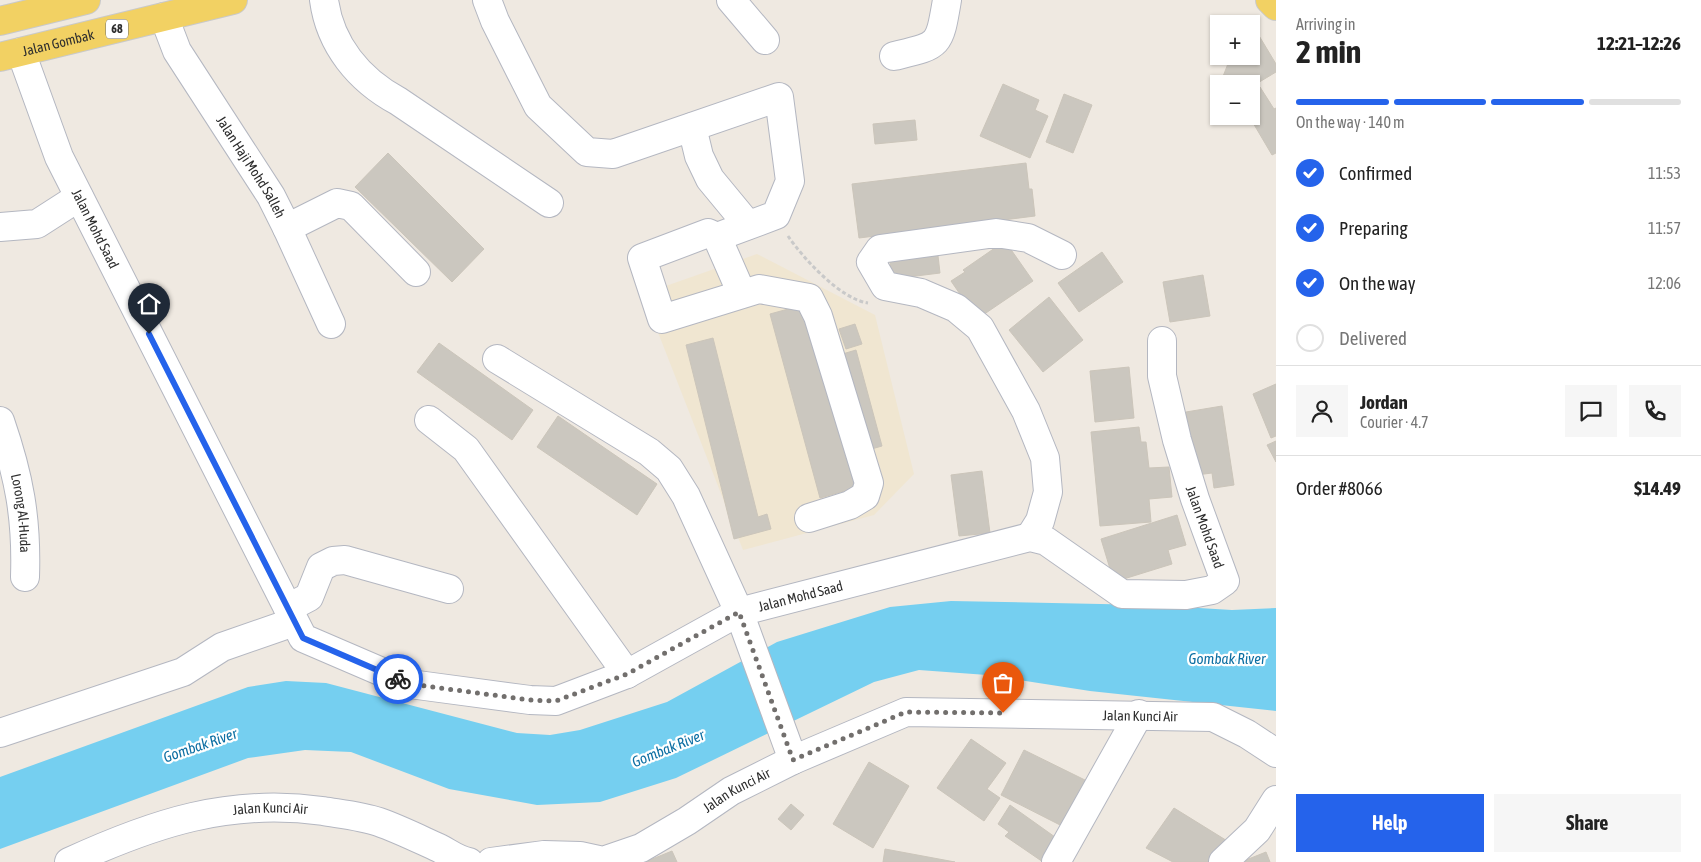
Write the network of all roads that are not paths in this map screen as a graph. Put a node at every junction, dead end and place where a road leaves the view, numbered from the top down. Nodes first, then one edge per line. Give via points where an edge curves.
1 (233, 0) edge
2 (324, 0) edge
3 (487, 0) edge
4 (731, 0) edge
5 (947, 0) edge
6 (1270, 0) edge
7 (81, 1) edge
8 (48, 4) edge
9 (1276, 6) edge
10 (164, 17) junction
11 (0, 20) edge
12 (765, 40) dead end
13 (11, 54) edge
14 (894, 56) dead end
15 (692, 127) junction
16 (79, 197) junction
17 (549, 203) dead end
18 (748, 225) junction
19 (0, 227) edge
20 (287, 228) junction
21 (717, 237) junction
22 (1062, 254) dead end
23 (416, 272) dead end
24 (742, 294) junction
25 (331, 324) dead end
26 (1162, 341) dead end
27 (498, 359) dead end
28 (429, 420) dead end
29 (0, 421) edge
30 (809, 518) dead end
31 (1030, 537) junction
32 (25, 577) dead end
33 (449, 590) dead end
34 (291, 615) junction
35 (740, 616) junction
36 (627, 674) junction
37 (1139, 714) junction
38 (0, 733) edge
39 (790, 752) junction
40 (1276, 753) edge
41 (1276, 800) edge
42 (70, 862) edge
43 (469, 862) edge
44 (491, 862) edge
45 (1056, 862) edge
46 (1222, 862) edge

1 - 10 main road, Jalan Gombak / 68
2 - 17 street via 338,45 376,89
3 - 15 street via 538,106 587,152 613,154
4 - 12 street
5 - 14 street via 941,35 928,48
6 - 9 main road
7 - 8 main road
8 - 11 main road
10 - 13 main road, Jalan Gombak / 68
10 - 20 street, Jalan Haji Mohd Salleh via 177,51 271,196
13 - 16 street, Jalan Mohd Saad
15 - 18 street via 699,156 710,179
15 - 18 street via 778,97 790,181 776,215
16 - 19 street via 37,224
16 - 34 street, Jalan Mohd Saad
18 - 21 street
20 - 23 street, Jalan Haji Mohd Salleh via 337,203 351,206
20 - 25 street
21 - 24 street
21 - 24 street via 708,233 642,258 662,319
22 - 31 street via 1028,238 996,233 880,249 871,262 885,286 921,293 956,308 980,328 1026,411 1045,458 1048,492 1040,521
24 - 30 street via 759,288 809,298 818,316 869,483 865,496 850,505
26 - 31 street, Jalan Mohd Saad via 1162,376 1177,440 1194,499 1225,581 1212,590 1186,595 1122,594 1046,541
27 - 35 street via 649,452 669,469 686,496
28 - 36 street via 466,449
29 - 32 street, Lorong Al-Huda via 16,467 26,536
31 - 35 street, Jalan Mohd Saad
33 - 34 street via 345,560 333,561 320,566 309,597
34 - 36 street, Jalan Mohd Saad via 303,638 410,684 556,701
34 - 38 street via 222,647 183,672
35 - 36 street, Jalan Mohd Saad
35 - 39 street
37 - 39 street, Jalan Kunci Air via 906,712
37 - 40 street, Jalan Kunci Air via 1213,717
37 - 45 street
39 - 44 street, Jalan Kunci Air via 641,848 603,861 580,856 544,855
41 - 46 street via 1257,830
42 - 43 street, Jalan Kunci Air via 157,826 190,817 266,806 378,821

